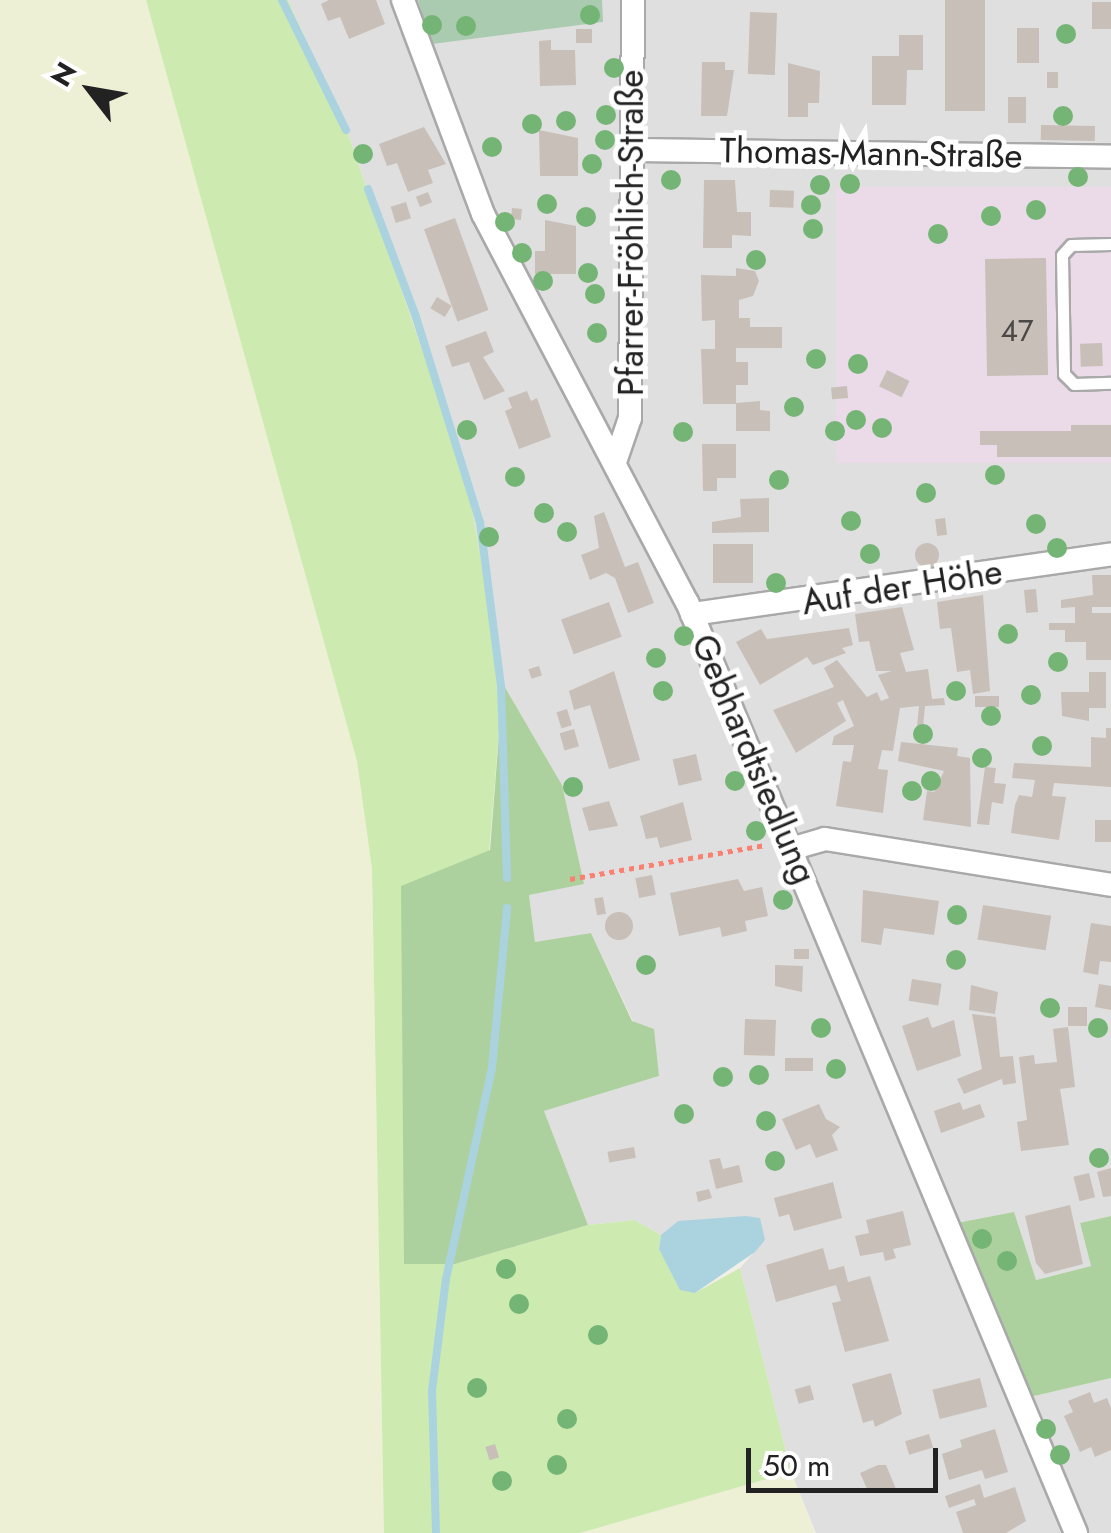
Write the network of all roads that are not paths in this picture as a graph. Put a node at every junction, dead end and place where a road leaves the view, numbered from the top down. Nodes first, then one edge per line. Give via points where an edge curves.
1 (403, 0) edge
2 (633, 0) edge
3 (631, 150) junction
4 (1111, 157) edge
5 (1111, 244) edge
6 (1111, 384) edge
7 (615, 462) junction
8 (1111, 554) edge
9 (692, 614) junction
10 (792, 844) junction
11 (1111, 885) edge
12 (1076, 1533) edge

1 - 7 street, Gebhardtsiedlung via 483,214
2 - 3 street, Pfarrer-Fröhlich-Straße
3 - 4 street, Thomas-Mann-Straße
3 - 7 street, Pfarrer-Fröhlich-Straße via 630,418
5 - 6 lane via 1071,245 1062,254 1064,374 1074,384
7 - 9 street, Gebhardtsiedlung
8 - 9 street, Auf der Höhe
9 - 10 street, Gebhardtsiedlung
10 - 11 street via 825,839
10 - 12 street, Gebhardtsiedlung

